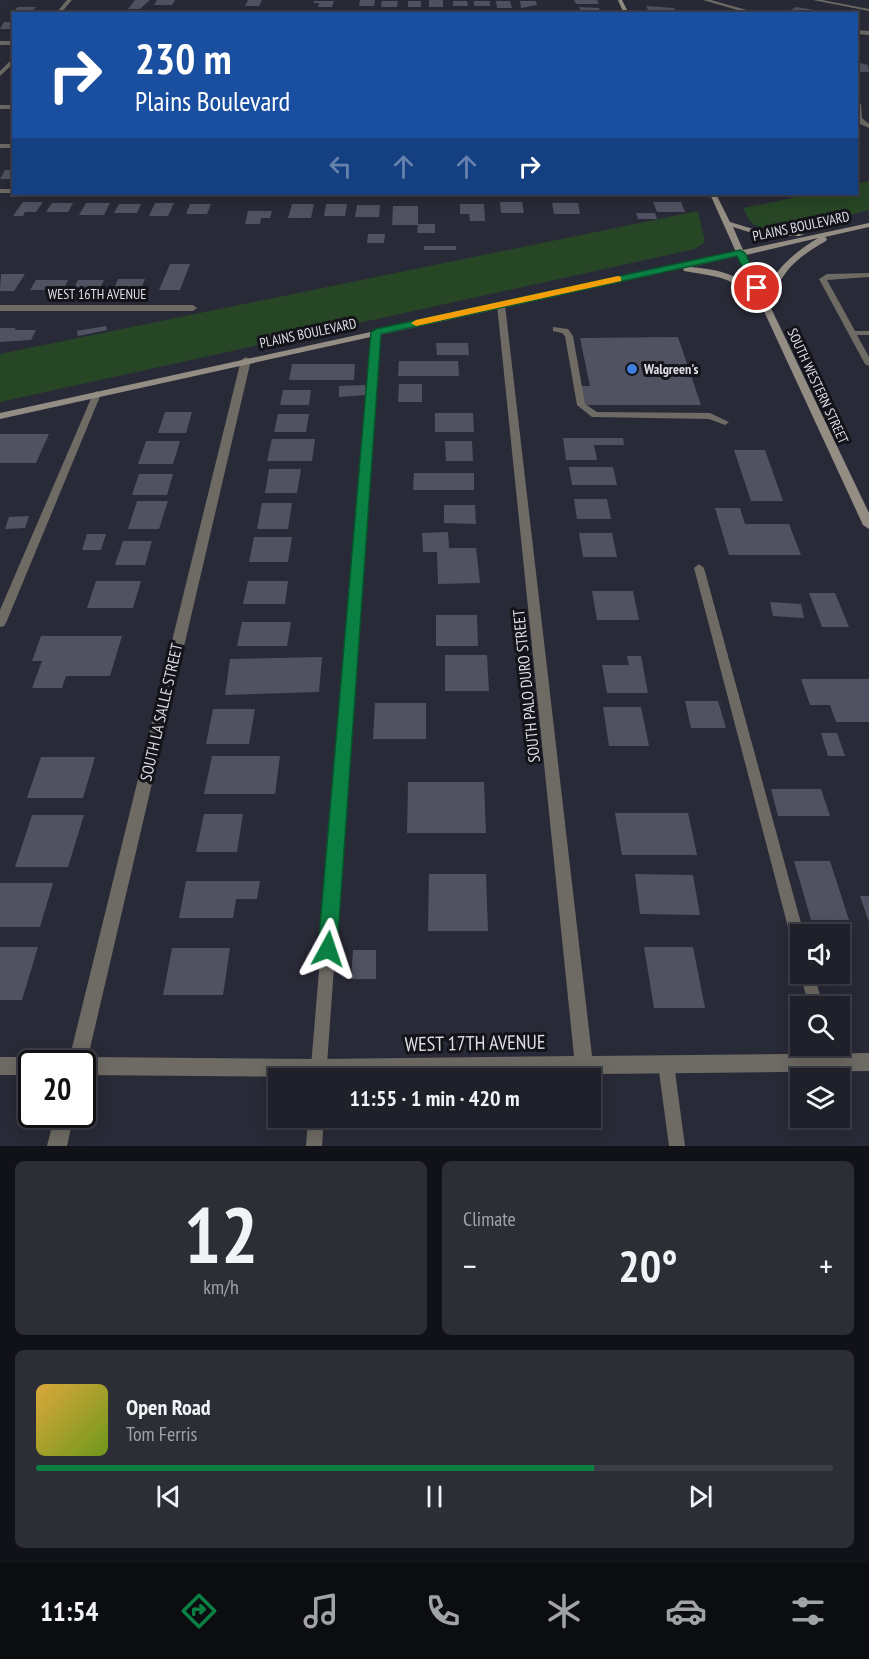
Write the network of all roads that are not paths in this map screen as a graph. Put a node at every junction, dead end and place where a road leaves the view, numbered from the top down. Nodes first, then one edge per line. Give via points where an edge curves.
1 (70, 0) edge
2 (705, 0) edge
3 (815, 0) edge
4 (869, 9) edge
5 (59, 12) edge
6 (751, 12) edge
7 (12, 61) edge
8 (0, 74) edge
9 (713, 195) edge
10 (726, 223) junction
11 (869, 225) edge
12 (831, 234) junction
13 (740, 253) junction
14 (673, 267) junction
15 (869, 275) edge
16 (501, 304) junction
17 (766, 306) junction
18 (0, 308) edge
19 (193, 308) dead end
20 (556, 329) dead end
21 (376, 332) junction
22 (852, 333) junction
23 (869, 333) edge
24 (246, 360) junction
25 (869, 364) edge
26 (97, 394) junction
27 (0, 416) edge
28 (725, 422) dead end
29 (869, 525) edge
30 (699, 568) dead end
31 (0, 623) edge
32 (794, 924) edge
33 (80, 1050) edge
34 (796, 1056) edge
35 (839, 1056) edge
36 (869, 1062) edge
37 (584, 1064) junction
38 (666, 1064) junction
39 (0, 1066) edge
40 (18, 1066) edge
41 (96, 1066) edge
42 (318, 1068) edge
43 (466, 1068) edge
44 (268, 1072) edge
45 (62, 1128) edge
46 (315, 1128) edge
47 (57, 1146) edge
48 (314, 1146) edge
49 (677, 1146) edge

1 - 5 street
2 - 6 street
3 - 4 lane
7 - 8 street
9 - 10 main road, SOUTH WESTERN STREET
10 - 12 main road via 762,234
10 - 13 main road, SOUTH WESTERN STREET
11 - 12 main road, PLAINS BOULEVARD
12 - 13 main road, PLAINS BOULEVARD
12 - 17 main road via 782,268 772,284
13 - 14 main road, PLAINS BOULEVARD
13 - 17 main road, SOUTH WESTERN STREET
14 - 16 main road, PLAINS BOULEVARD
14 - 17 main road via 720,272 735,278
15 - 22 lane via 823,279
16 - 21 main road, PLAINS BOULEVARD
16 - 37 street, SOUTH PALO DURO STREET
17 - 29 main road, SOUTH WESTERN STREET
18 - 19 street, WEST 16TH AVENUE
20 - 28 lane via 569,336 581,405 586,411 595,415 710,416
21 - 24 main road, PLAINS BOULEVARD
21 - 42 lane
22 - 23 lane
22 - 25 lane
24 - 26 main road, PLAINS BOULEVARD
24 - 33 street, SOUTH LA SALLE STREET
26 - 27 main road, PLAINS BOULEVARD
26 - 31 lane
30 - 32 lane
34 - 38 street, WEST 17TH AVENUE
35 - 36 street, WEST 17TH AVENUE
37 - 38 street, WEST 17TH AVENUE
37 - 43 street, WEST 17TH AVENUE
38 - 49 lane
39 - 40 street
41 - 44 street, WEST 17TH AVENUE
45 - 47 street
46 - 48 lane

